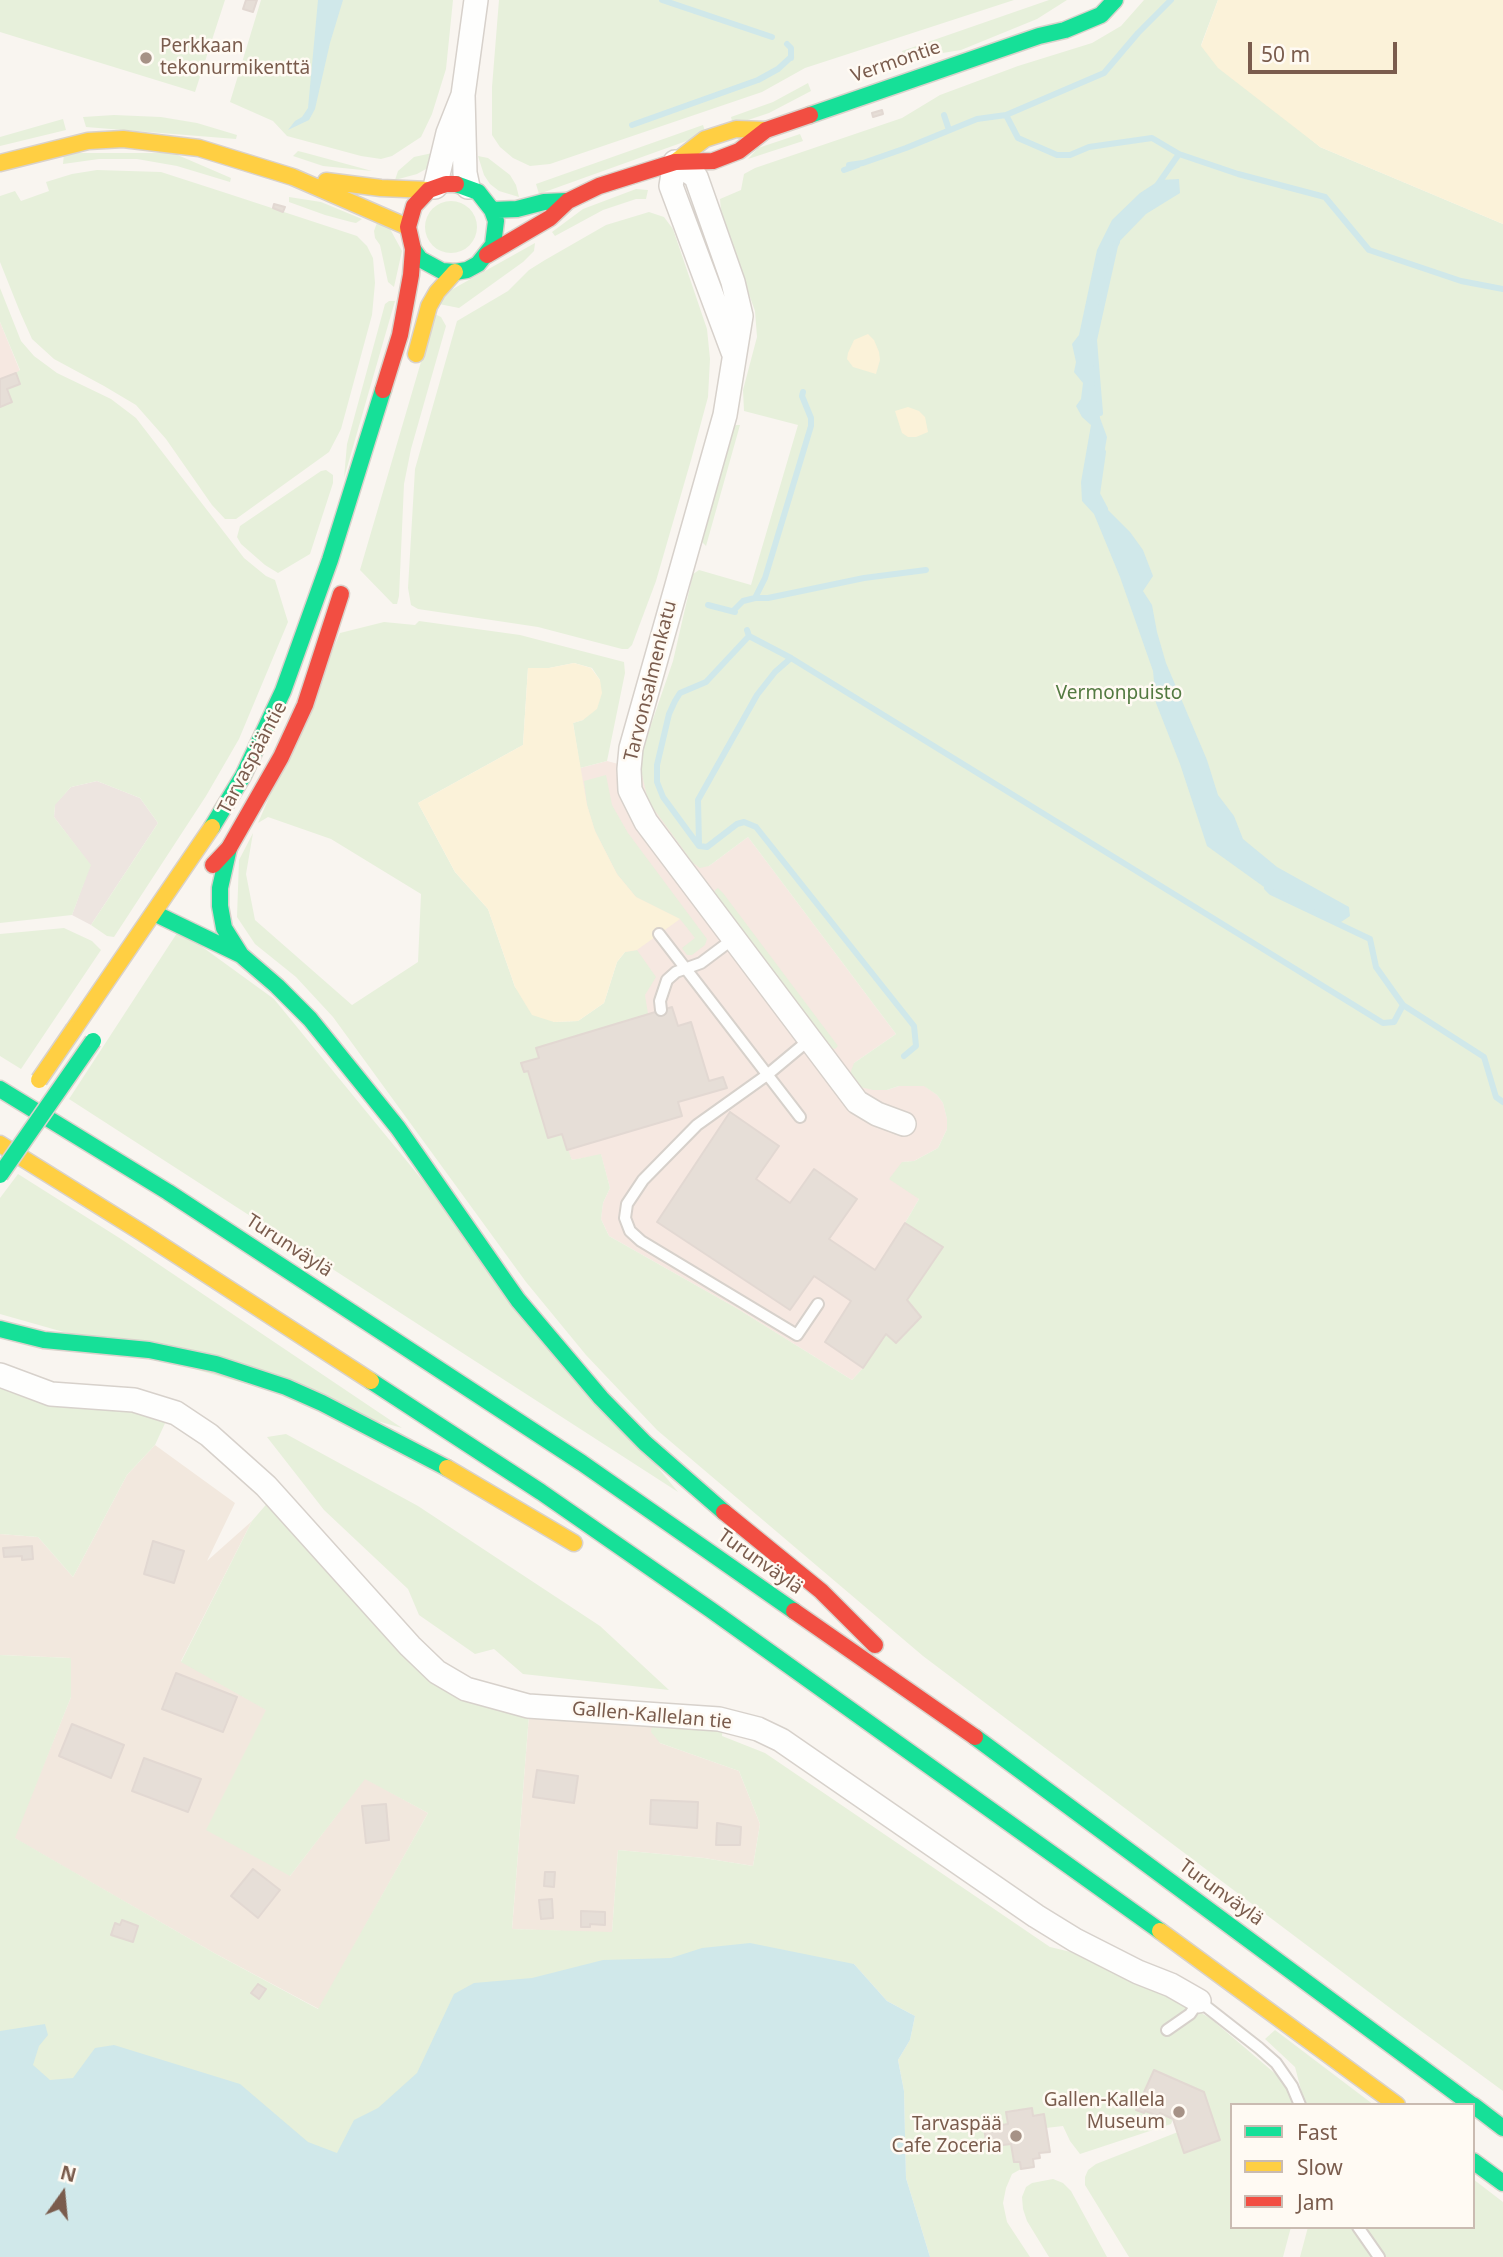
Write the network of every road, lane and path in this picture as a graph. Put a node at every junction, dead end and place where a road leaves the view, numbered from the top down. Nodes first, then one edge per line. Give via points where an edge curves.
1 (476, 0) edge
2 (1115, 0) edge
3 (1065, 12) dead end
4 (1039, 36) junction
5 (463, 95) junction
6 (766, 130) junction
7 (675, 162) junction
8 (0, 163) edge
9 (293, 177) junction
10 (468, 187) junction
11 (432, 189) junction
12 (568, 201) junction
13 (492, 210) junction
14 (408, 227) junction
15 (413, 249) junction
16 (487, 255) junction
17 (455, 272) junction
18 (411, 371) dead end
19 (346, 578) dead end
20 (229, 848) junction
21 (205, 876) dead end
22 (154, 913) junction
23 (659, 934) dead end
24 (733, 939) junction
25 (241, 955) junction
26 (687, 968) junction
27 (661, 1010) dead end
28 (96, 1035) dead end
29 (809, 1040) junction
30 (767, 1075) junction
31 (0, 1089) edge
32 (800, 1117) dead end
33 (904, 1124) dead end
34 (7, 1127) edge
35 (0, 1144) edge
36 (0, 1175) edge
37 (818, 1304) dead end
38 (0, 1329) edge
39 (0, 1375) edge
40 (594, 1553) dead end
41 (617, 1564) dead end
42 (711, 1610) junction
43 (949, 1718) junction
44 (1199, 2001) junction
45 (1167, 2030) dead end
46 (1299, 2103) edge
47 (1394, 2103) edge
48 (1470, 2103) edge
49 (1475, 2107) edge
50 (1503, 2128) edge
51 (1475, 2162) edge
52 (1503, 2183) edge
53 (1359, 2229) edge
54 (1379, 2257) edge

1 - 5 street
2 - 4 main road, Vermontie via 1101,15
3 - 4 main road, Vermontie
4 - 6 main road, Vermontie
5 - 10 street
5 - 11 street
6 - 7 main road, Vermontie via 739,151 713,161
6 - 7 main road, Vermontie via 736,129 705,139
7 - 12 main road, Vermontie
7 - 24 street, Tarvonsalmenkatu via 696,177 741,316 725,415 631,748 630,790 646,822
8 - 9 main road via 78,142 123,139 199,148
9 - 11 main road
9 - 14 main road
10 - 11 main road via 457,184
10 - 13 main road
11 - 14 main road via 414,206
12 - 13 main road, Vermontie
12 - 16 main road, Vermontie via 550,218
13 - 16 main road via 496,233
14 - 15 main road
15 - 17 main road via 430,267
15 - 22 main road, Tarvaspääntie via 400,335 330,560 283,691 243,776
16 - 17 main road via 478,264
17 - 18 main road via 429,306
19 - 20 main road, Tarvaspääntie via 304,705 281,757
20 - 21 main road, Tarvaspääntie
20 - 25 main road via 220,906 223,928
22 - 25 main road
22 - 34 main road, Tarvaspääntie, bridge
23 - 26 lane
24 - 26 lane
24 - 29 street, Tarvonsalmenkatu
25 - 43 main road via 302,1011 344,1060 398,1128 518,1300 601,1398 696,1489 821,1591
26 - 27 lane via 667,980
26 - 30 lane
28 - 36 main road, bridge
29 - 30 lane
29 - 33 street, Tarvonsalmenkatu via 857,1102
30 - 32 lane
30 - 37 lane via 697,1125 643,1180 627,1204 625,1218 641,1241 797,1335
31 - 43 main road, Turunväylä via 168,1192 582,1463
35 - 42 main road via 530,1485
38 - 40 main road via 44,1340 149,1350 216,1364 286,1387 455,1472
39 - 44 street, Gallen-Kallelan tie via 51,1394 134,1400 176,1413 209,1435 266,1486 410,1646 437,1672 466,1689 528,1706 719,1719 758,1729 781,1740 1065,1934
41 - 42 main road
42 - 47 main road
43 - 48 main road, Turunväylä
44 - 45 lane via 1190,2014
44 - 46 lane, Gallen-Kallelan tie via 1276,2063
49 - 50 main road, Turunväylä
51 - 52 main road
53 - 54 lane

